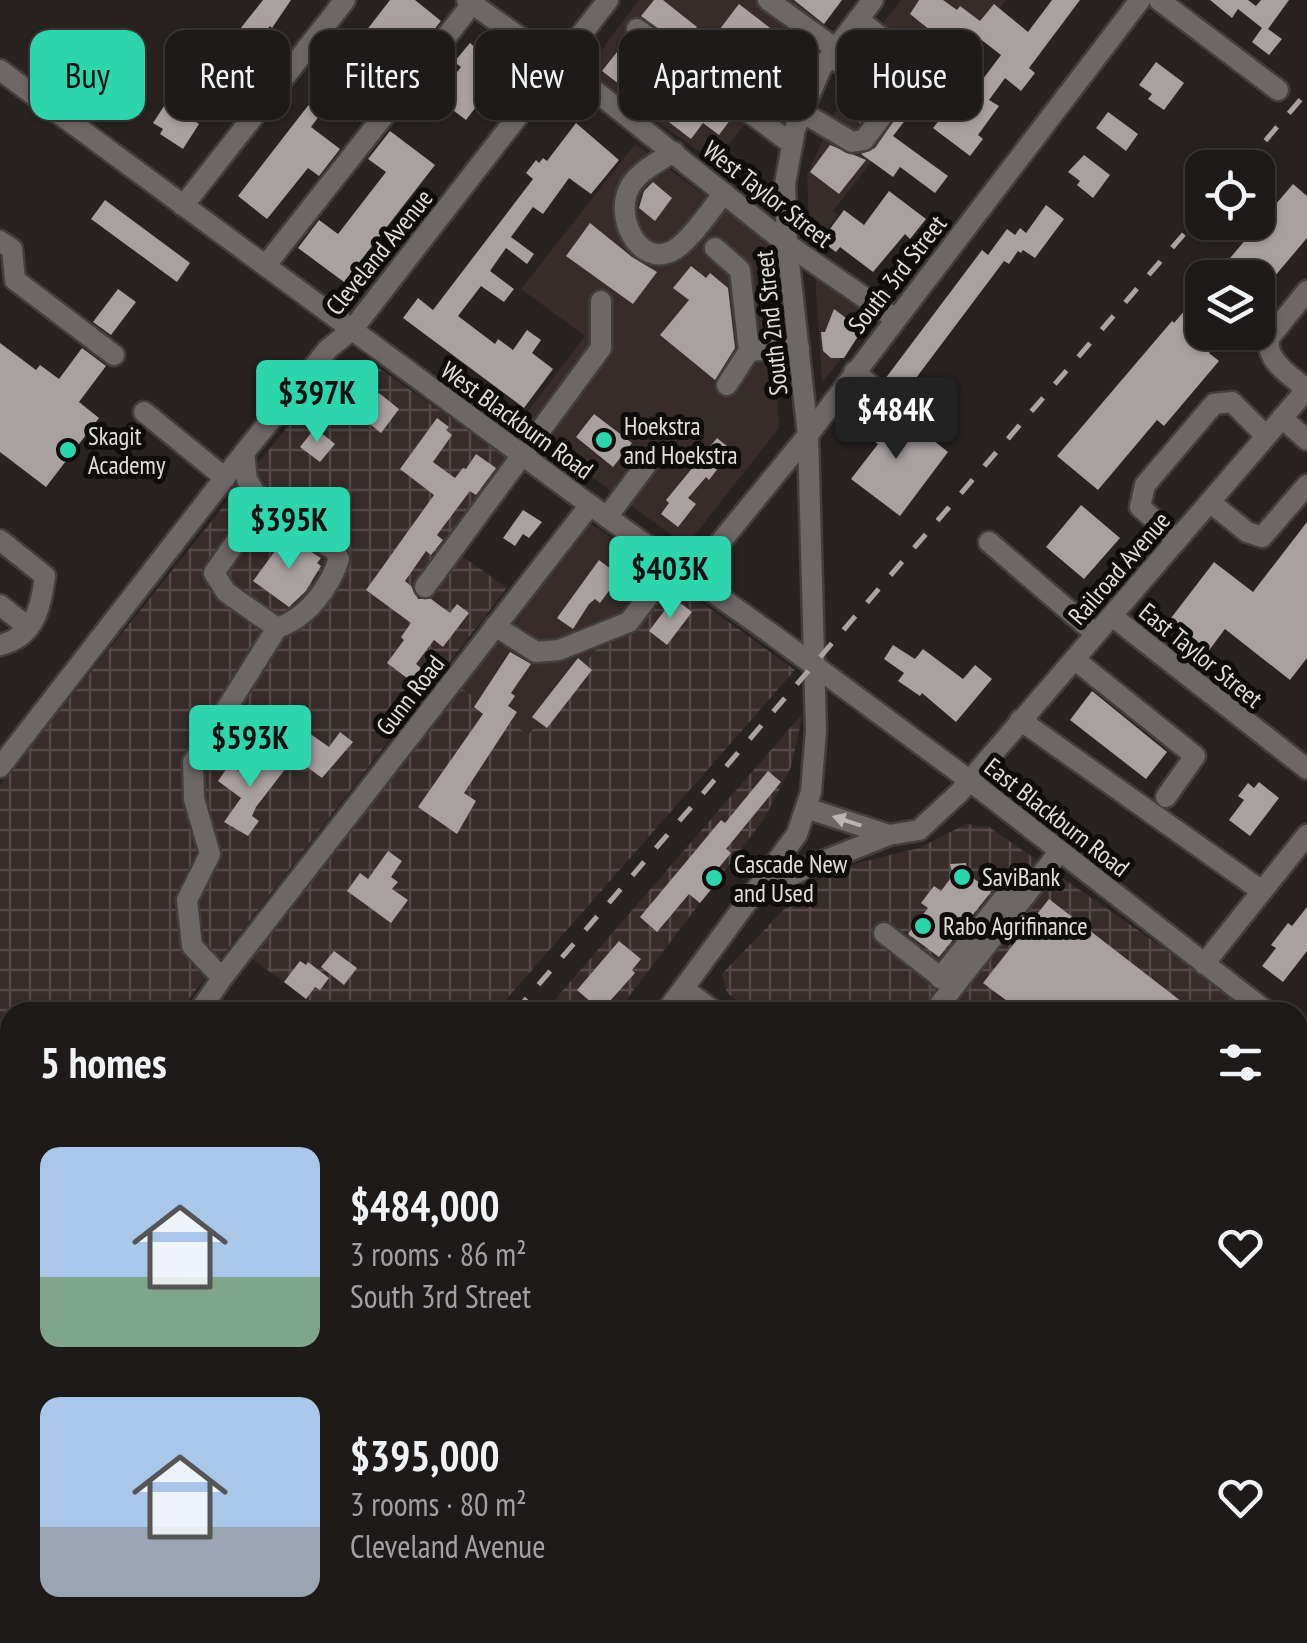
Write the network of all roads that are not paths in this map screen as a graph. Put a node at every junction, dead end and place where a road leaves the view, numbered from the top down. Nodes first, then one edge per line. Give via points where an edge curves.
1 (344, 0) edge
2 (608, 0) edge
3 (768, 0) edge
4 (873, 0) edge
5 (1140, 0) edge
6 (1159, 0) edge
7 (469, 2) edge
8 (858, 19) junction
9 (637, 29) dead end
10 (508, 30) edge
11 (584, 30) edge
12 (872, 30) edge
13 (833, 52) junction
14 (1, 72) edge
15 (817, 75) edge
16 (1278, 90) dead end
17 (599, 96) edge
18 (514, 120) edge
19 (800, 120) edge
20 (815, 120) edge
21 (792, 144) junction
22 (674, 152) junction
23 (724, 193) junction
24 (183, 206) junction
25 (0, 240) edge
26 (787, 244) junction
27 (715, 248) dead end
28 (266, 265) junction
29 (1307, 291) edge
30 (601, 300) dead end
31 (894, 318) junction
32 (352, 330) junction
33 (798, 348) junction
34 (750, 351) junction
35 (114, 355) dead end
36 (854, 372) junction
37 (727, 384) dead end
38 (1306, 393) edge
39 (144, 412) dead end
40 (911, 417) dead end
41 (1282, 418) junction
42 (808, 435) junction
43 (1266, 436) junction
44 (1307, 440) edge
45 (244, 454) junction
46 (524, 456) junction
47 (646, 465) dead end
48 (226, 478) junction
49 (1307, 485) edge
50 (1210, 502) junction
51 (262, 504) junction
52 (598, 511) junction
53 (0, 540) edge
54 (1177, 540) junction
55 (989, 542) dead end
56 (673, 564) junction
57 (692, 577) junction
58 (425, 587) dead end
59 (0, 605) edge
60 (1112, 616) junction
61 (495, 626) junction
62 (28, 627) junction
63 (277, 628) junction
64 (1096, 634) junction
65 (0, 645) edge
66 (1074, 659) junction
67 (814, 666) junction
68 (1020, 720) junction
69 (0, 767) edge
70 (1307, 769) edge
71 (969, 780) junction
72 (1166, 796) dead end
73 (806, 808) junction
74 (889, 835) junction
75 (1307, 835) edge
76 (1060, 851) junction
77 (1019, 879) dead end
78 (1262, 891) junction
79 (755, 894) junction
80 (884, 933) dead end
81 (1204, 964) junction
82 (222, 978) junction
83 (947, 983) junction
84 (684, 989) junction
85 (206, 1002) edge
86 (674, 1002) edge
87 (702, 1002) edge
88 (938, 1002) edge
89 (1253, 1002) edge

1 - 24 street
2 - 11 street, Cleveland Avenue
3 - 13 street
4 - 8 street, South 2nd Street
5 - 31 street, South 3rd Street
6 - 16 street
7 - 10 street, West Taylor Street
7 - 28 street
8 - 12 street
8 - 13 street, South 2nd Street
9 - 21 street
13 - 15 street, South 2nd Street
13 - 20 street via 888,97 889,107 858,142
14 - 24 street, West Blackburn Road
17 - 22 street, West Taylor Street
18 - 32 street, Cleveland Avenue
19 - 21 street, South 2nd Street
21 - 26 street, South 2nd Street via 784,184
22 - 23 street, West Taylor Street
22 - 23 street via 637,177 626,195 625,226 642,246 660,254 673,251
23 - 26 street, West Taylor Street
24 - 28 street, West Blackburn Road
25 - 35 street via 12,249 15,280
26 - 31 street, West Taylor Street
26 - 33 street, South 2nd Street
27 - 34 street via 740,270
28 - 32 street, West Blackburn Road
29 - 38 street via 1268,347
30 - 46 street via 601,348
31 - 36 street, South 3rd Street
32 - 45 street, Cleveland Avenue
32 - 46 street, West Blackburn Road
33 - 34 street
33 - 42 street, South 2nd Street
34 - 37 street
36 - 40 street
36 - 42 street, South 3rd Street
38 - 41 street, Railroad Avenue
39 - 48 street
41 - 43 street, Railroad Avenue
41 - 44 street
42 - 57 street, South 3rd Street
42 - 67 street, South 2nd Street
43 - 50 street, Railroad Avenue
43 - 54 street via 1232,402 1214,404 1145,484 1140,507
45 - 48 street, Cleveland Avenue
45 - 51 street via 247,480
46 - 52 street, West Blackburn Road
46 - 58 street
47 - 52 street, Gunn Road
48 - 69 street, Cleveland Avenue
49 - 50 street via 1262,537
50 - 54 street, Railroad Avenue
51 - 63 street via 214,574 226,592
51 - 63 street via 338,559 303,616
52 - 56 street, West Blackburn Road
52 - 61 street, Gunn Road
53 - 62 street via 45,576 41,610
54 - 60 street, Railroad Avenue
55 - 64 street
56 - 57 street, West Blackburn Road
56 - 61 street via 628,622 559,650 536,652
57 - 67 street, West Blackburn Road
59 - 62 street
60 - 64 street, Railroad Avenue
60 - 70 street, East Taylor Street
61 - 82 street, Gunn Road
62 - 65 street via 16,641
63 - 82 street via 192,762 194,799 210,854 187,900 192,946
64 - 66 street, Railroad Avenue
66 - 68 street, Railroad Avenue
66 - 72 street via 1195,756
67 - 71 street, East Blackburn Road
67 - 73 street, South 2nd Street via 816,742
68 - 71 street, Railroad Avenue
68 - 78 street
71 - 74 street, Railroad Avenue via 919,830
71 - 76 street, East Blackburn Road
74 -> 73 street
73 - 79 street, South 2nd Street via 797,834
74 - 79 street, Railroad Avenue
75 - 78 street
76 - 81 street, East Blackburn Road
76 - 83 street
77 - 83 street
78 - 81 street
79 - 84 street, South 2nd Street
80 - 83 street
81 - 89 street, East Blackburn Road
82 - 85 street, Gunn Road
83 - 88 street
84 - 86 street, South 2nd Street
84 - 87 street

